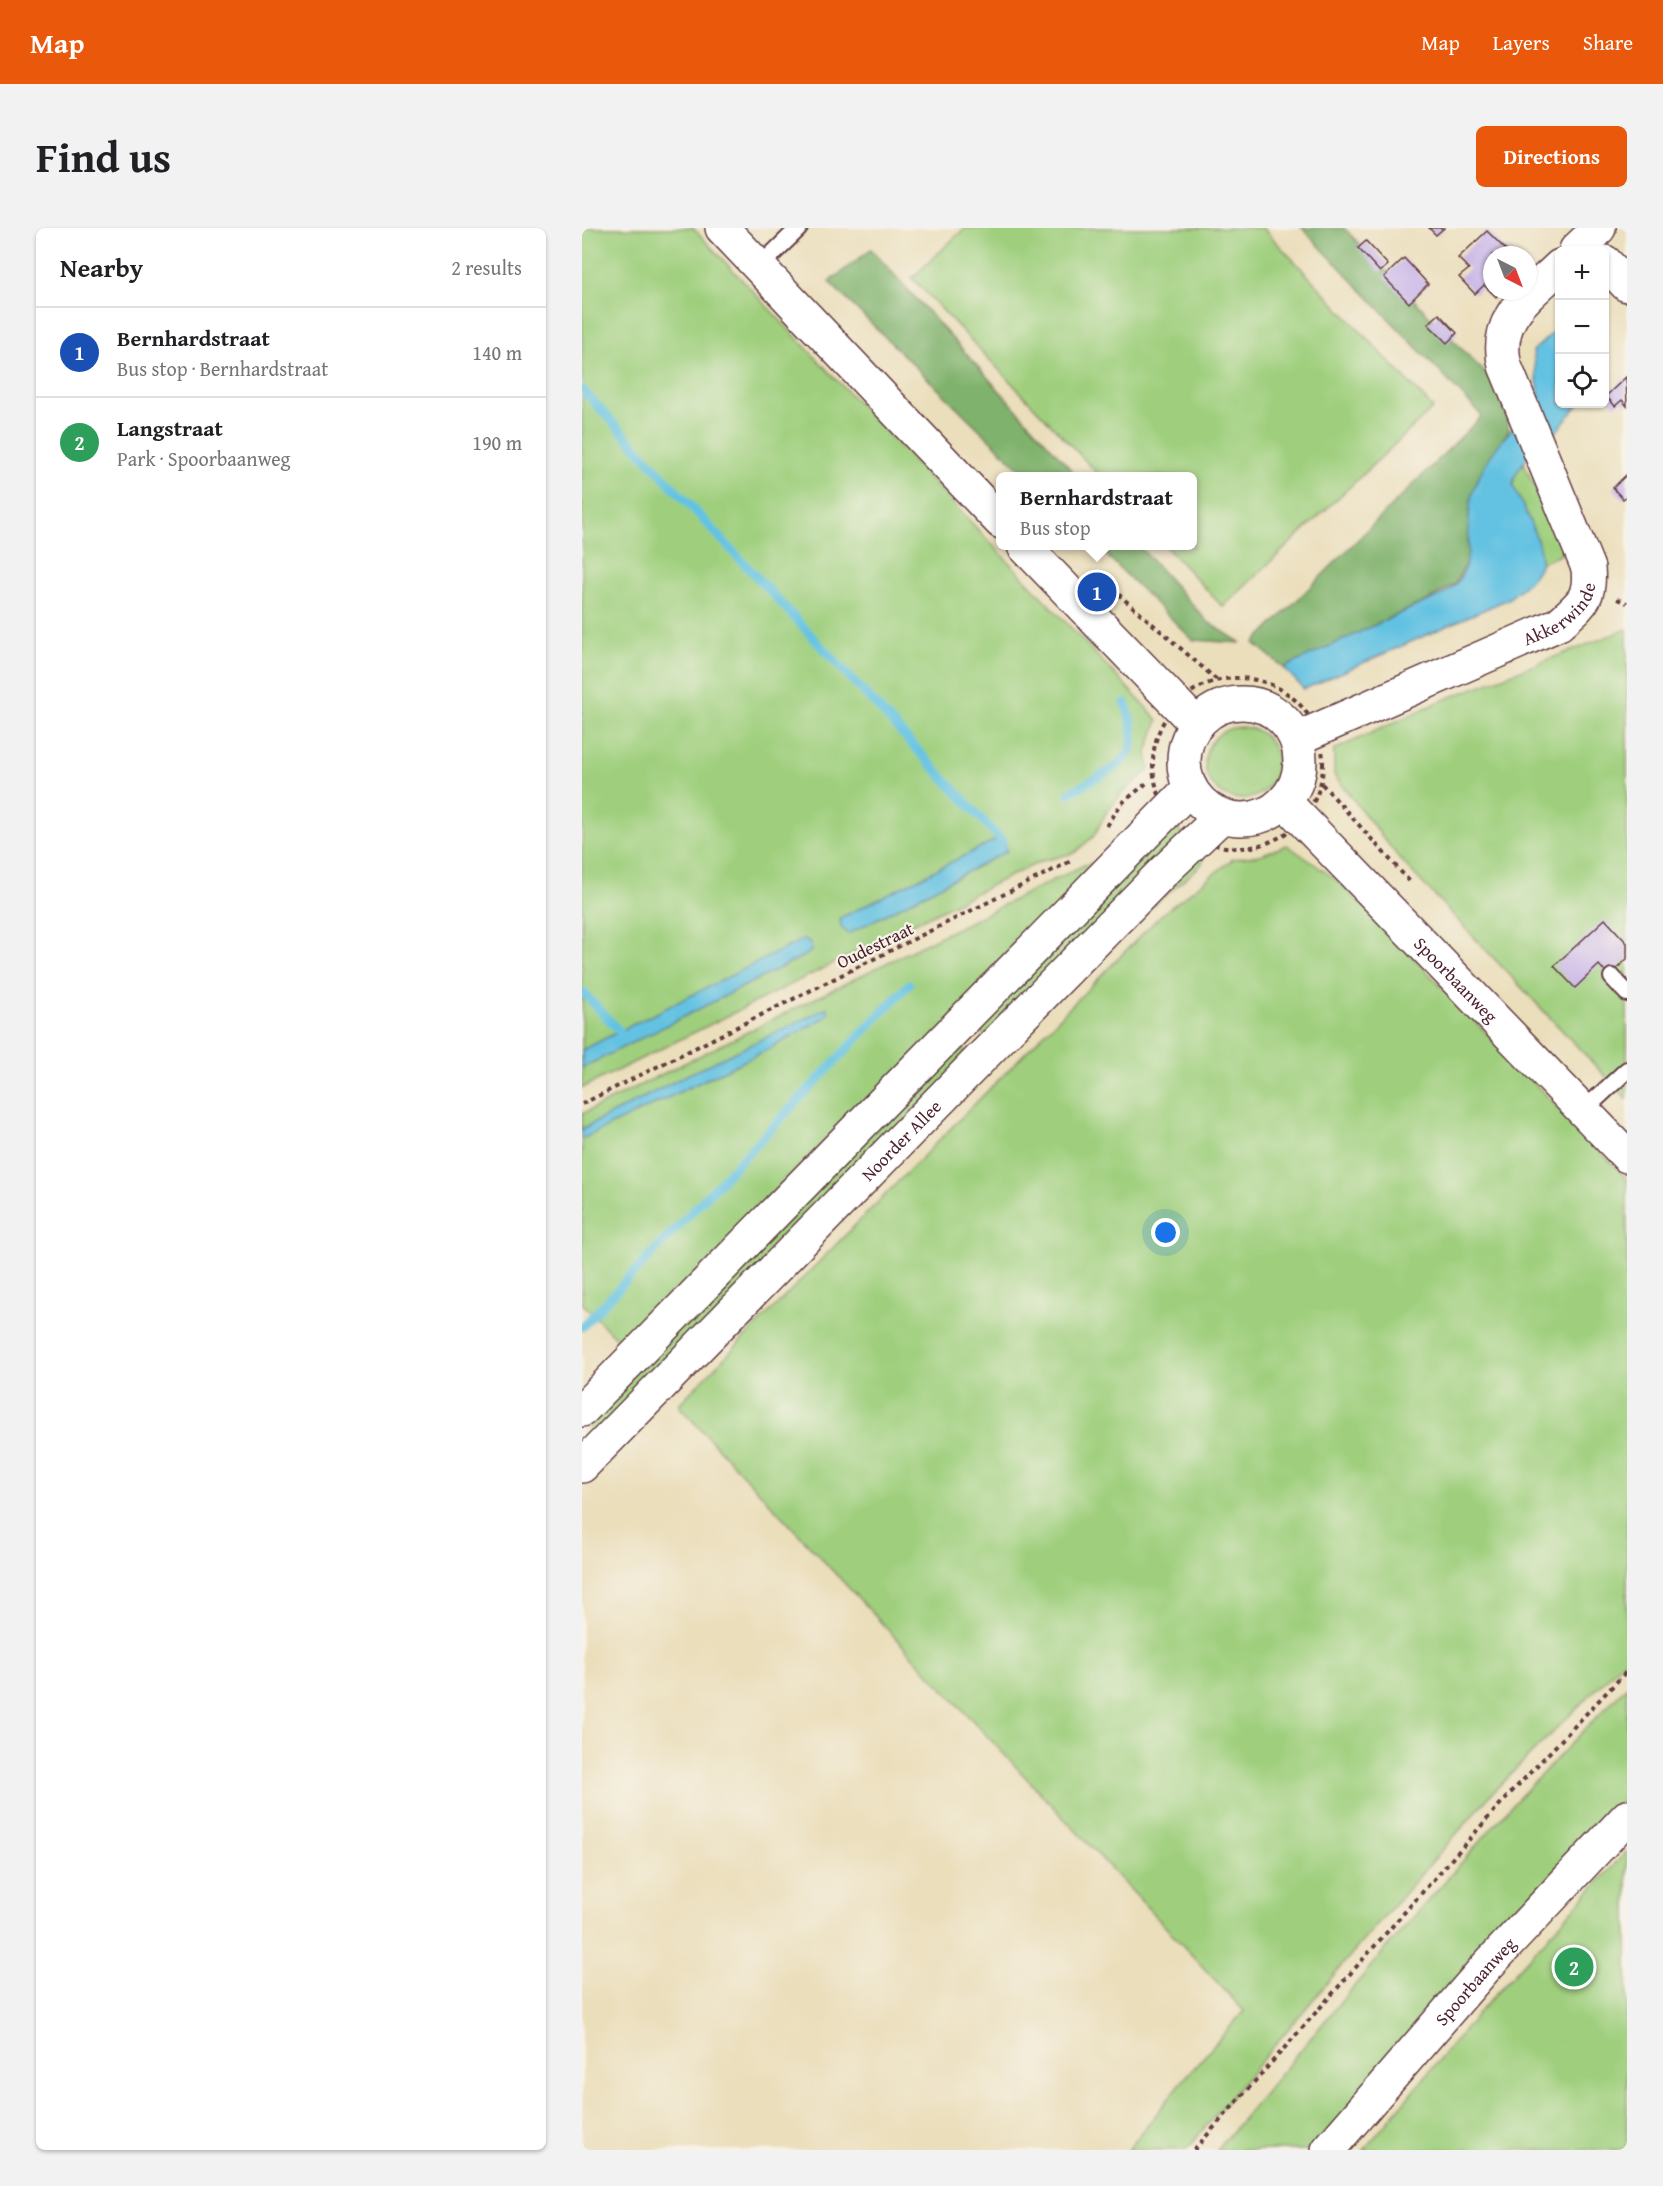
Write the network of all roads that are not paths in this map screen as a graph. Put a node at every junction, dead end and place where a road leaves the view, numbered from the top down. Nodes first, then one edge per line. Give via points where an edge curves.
1 (722, 228) edge
2 (799, 228) edge
3 (1588, 243) edge
4 (759, 267) junction
5 (1555, 271) edge
6 (1627, 285) edge
7 (996, 517) edge
8 (1028, 550) edge
9 (1197, 725) junction
10 (1306, 734) junction
11 (1190, 788) junction
12 (1284, 801) junction
13 (1221, 817) junction
14 (1612, 978) dead end
15 (1627, 993) edge
16 (1627, 1070) edge
17 (1584, 1110) junction
18 (1627, 1156) edge
19 (582, 1410) edge
20 (582, 1466) edge
21 (1627, 1816) edge
22 (1328, 2150) edge

1 - 4 street
2 - 4 lane
3 - 6 street
4 - 7 street
5 - 10 street, Akkerwinde via 1515,309 1503,330 1500,348 1588,568 1590,588 1559,624
8 - 9 street
9 - 10 street via 1226,705 1244,703 1262,707
9 - 11 street via 1184,756
10 - 12 street via 1299,776
11 - 13 street via 1200,802
11 - 19 street
12 - 13 street via 1266,815 1248,819
12 - 17 street, Spoorbaanweg
13 - 20 street, Noorder Allee
14 - 15 lane
16 - 17 lane
17 - 18 street, Spoorbaanweg
21 - 22 street, Spoorbaanweg via 1487,1966

